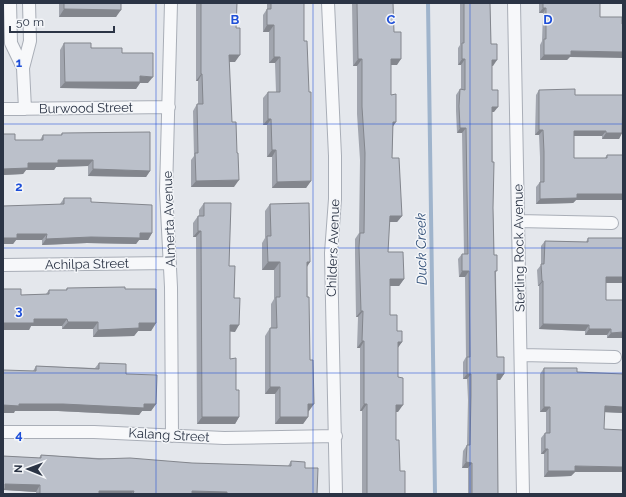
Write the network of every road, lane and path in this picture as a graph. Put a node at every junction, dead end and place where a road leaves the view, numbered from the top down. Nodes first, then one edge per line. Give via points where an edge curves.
1 (10, 3) edge
2 (29, 3) edge
3 (171, 3) edge
4 (328, 3) edge
5 (514, 3) edge
6 (23, 68) junction
7 (169, 107) junction
8 (3, 109) edge
9 (25, 109) junction
10 (518, 221) junction
11 (612, 223) dead end
12 (170, 263) junction
13 (3, 265) edge
14 (521, 356) junction
15 (615, 357) dead end
16 (3, 432) edge
17 (172, 436) junction
18 (336, 436) junction
19 (336, 494) edge
20 (523, 494) edge

1 - 6 street via 11,43
2 - 6 street via 30,40
3 - 7 street, Almerta Avenue
4 - 18 street, Childers Avenue via 335,156 331,253
5 - 10 street, Sterling Rock Avenue
6 - 9 street
7 - 9 street, Burwood Street
7 - 12 street, Almerta Avenue via 166,190
8 - 9 street, Burwood Street
10 - 11 street
10 - 14 street, Sterling Rock Avenue
12 - 13 street, Achilpa Street
12 - 17 street, Almerta Avenue
14 - 15 street
14 - 20 street, Sterling Rock Avenue
16 - 17 street, Kalang Street via 94,432
17 - 18 street, Kalang Street
18 - 19 street, Childers Avenue

